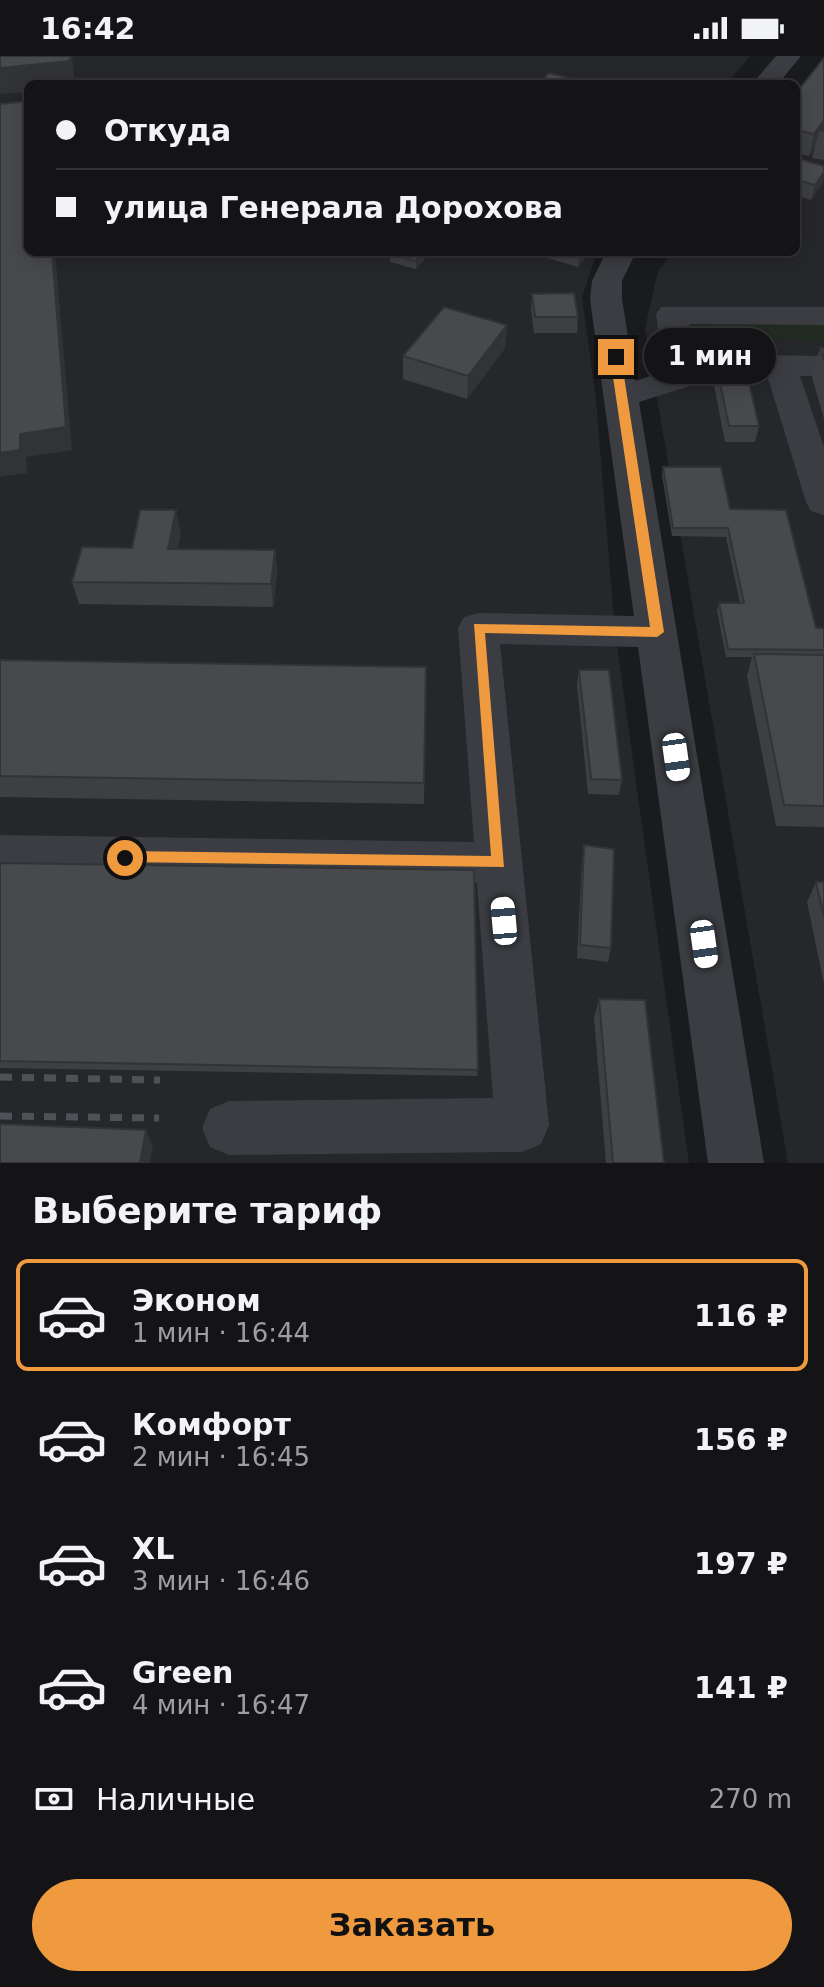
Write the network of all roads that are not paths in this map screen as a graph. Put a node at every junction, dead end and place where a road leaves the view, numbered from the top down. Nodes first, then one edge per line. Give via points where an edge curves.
1 (789, 56) edge
2 (768, 80) edge
3 (619, 256) edge
4 (824, 316) edge
5 (679, 364) junction
6 (780, 365) junction
7 (824, 366) edge
8 (622, 396) junction
9 (824, 502) edge
10 (657, 632) junction
11 (0, 856) edge
12 (499, 863) junction
13 (229, 1128) dead end
14 (736, 1163) edge

1 - 2 street
3 - 8 street via 607,281 606,299
4 - 5 street via 672,314
5 - 6 street
5 - 8 street via 681,378
6 - 7 street
6 - 9 street
8 - 10 street
10 - 12 street via 478,628
10 - 14 street
11 - 12 street
12 - 13 street via 522,1125

